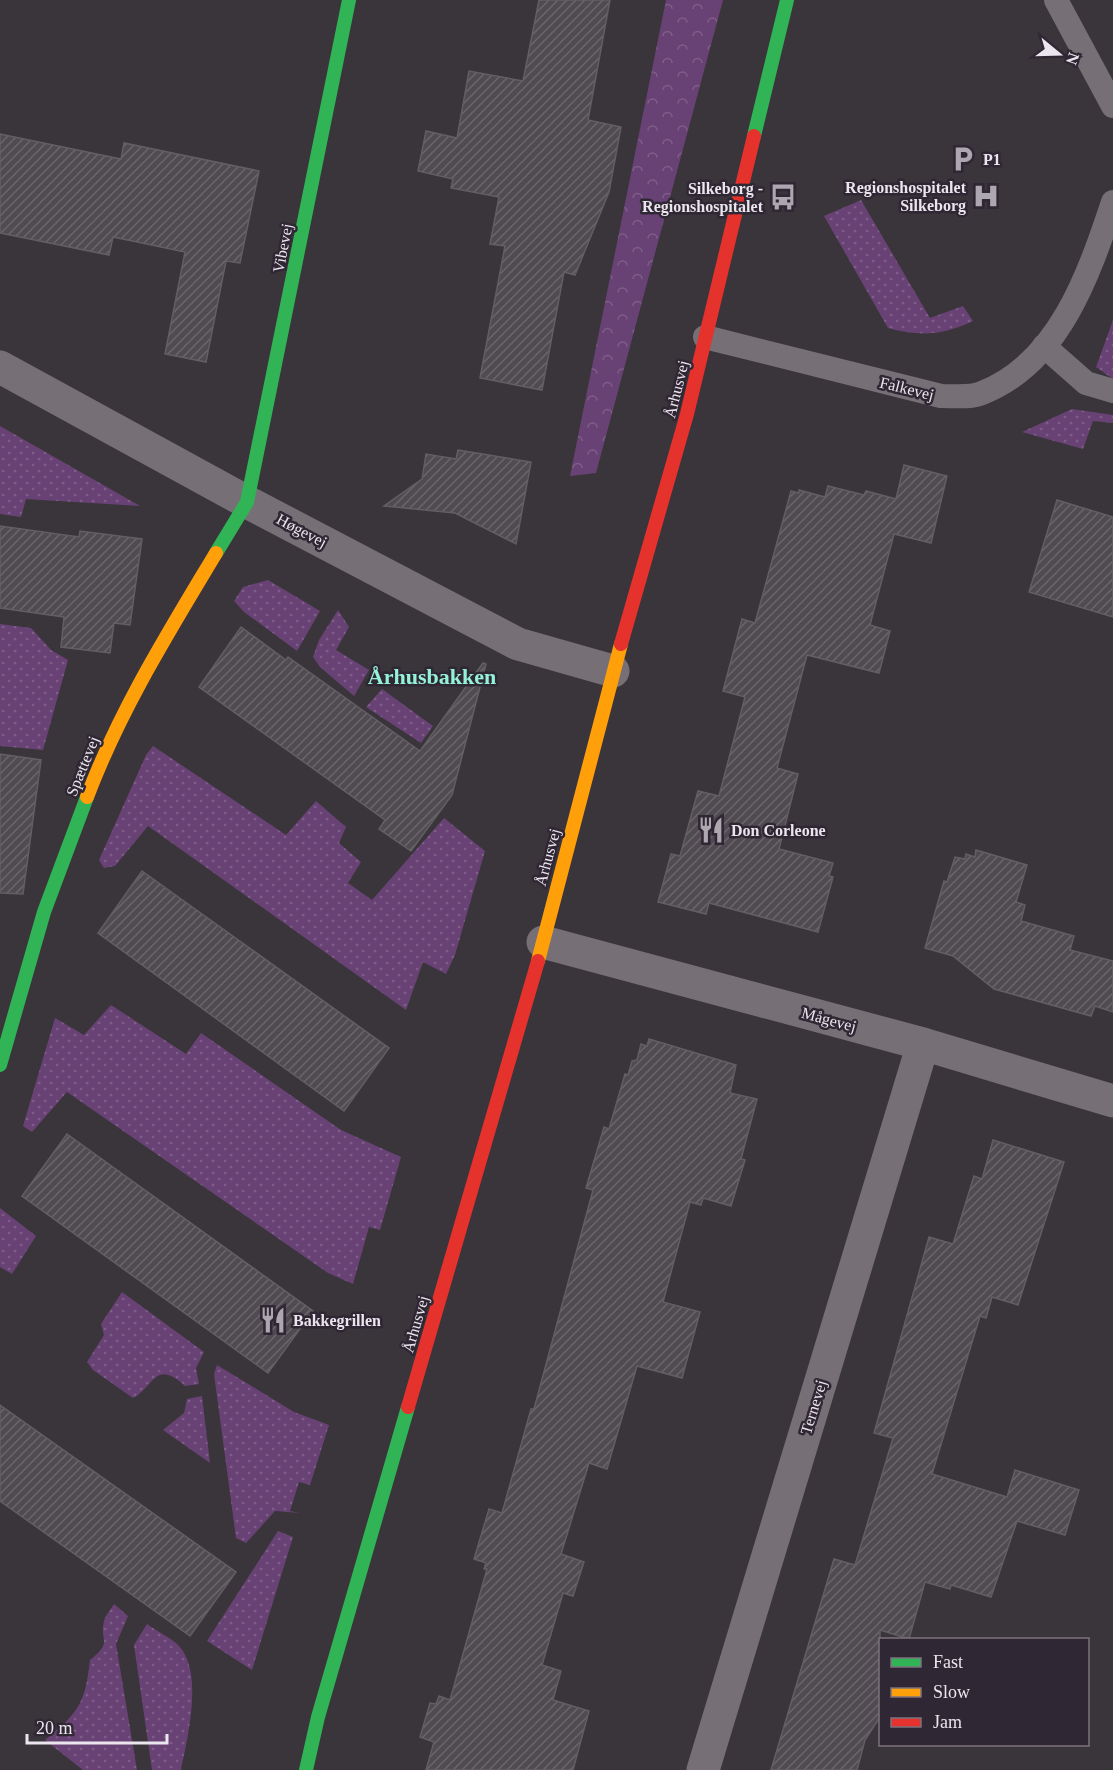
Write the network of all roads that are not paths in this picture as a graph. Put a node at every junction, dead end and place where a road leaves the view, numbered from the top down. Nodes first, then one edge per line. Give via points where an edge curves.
1 (349, 0) edge
2 (787, 0) edge
3 (1060, 8) edge
4 (1113, 106) edge
5 (1113, 202) edge
6 (705, 337) junction
7 (1044, 346) junction
8 (0, 367) edge
9 (1113, 391) edge
10 (247, 502) junction
11 (613, 671) junction
12 (543, 942) junction
13 (923, 1044) junction
14 (0, 1065) edge
15 (1113, 1101) edge
16 (318, 1717) junction
17 (298, 1770) edge
18 (306, 1770) edge
19 (703, 1770) edge

1 - 10 street, Vibevej
2 - 6 street, Århusvej
3 - 4 lane
5 - 7 lane, Falkevej via 1067,315
6 - 7 lane, Falkevej via 941,396 981,394 1018,374
6 - 11 street, Århusvej via 687,414
7 - 9 lane via 1086,383
8 - 10 street, Høgevej
10 - 11 street, Høgevej via 518,644
10 - 14 street, Spættevej via 145,671 104,752 44,912
11 - 12 street, Århusvej
12 - 13 street, Mågevej
12 - 16 street, Århusvej
13 - 15 street, Mågevej
13 - 19 street, Ternevej
16 - 17 street, Århusvej
16 - 18 street, Århusvej

